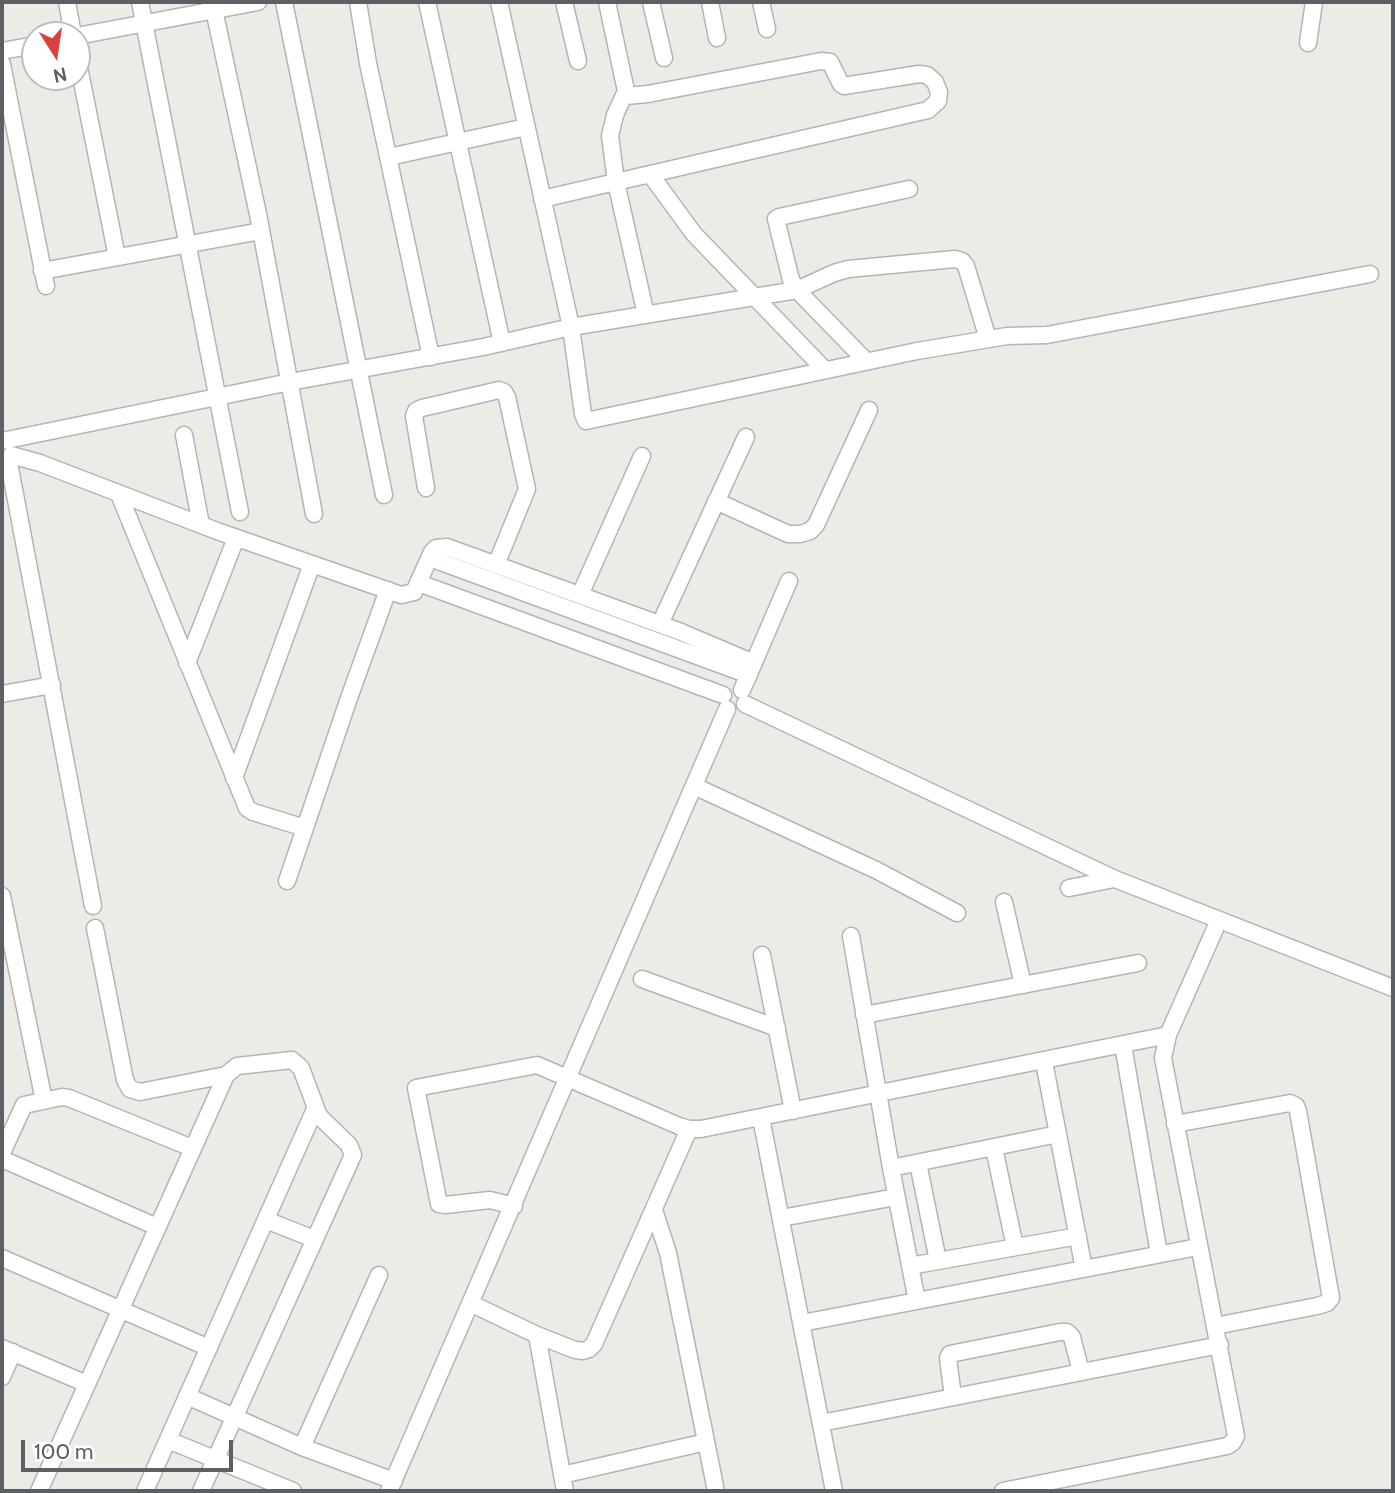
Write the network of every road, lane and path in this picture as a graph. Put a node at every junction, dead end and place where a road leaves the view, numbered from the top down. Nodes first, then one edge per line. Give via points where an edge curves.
1 (67, 2) edge
2 (140, 2) edge
3 (258, 2) edge
4 (284, 2) edge
5 (358, 2) edge
6 (427, 2) edge
7 (499, 2) edge
8 (564, 2) edge
9 (607, 2) edge
10 (651, 2) edge
11 (710, 2) edge
12 (761, 2) edge
13 (1314, 2) edge
14 (214, 10) junction
15 (71, 21) edge
16 (144, 25) junction
17 (767, 29) dead end
18 (91, 33) edge
19 (717, 38) dead end
20 (1308, 43) dead end
21 (21, 48) edge
22 (2, 51) edge
23 (664, 58) dead end
24 (578, 61) dead end
25 (2, 64) edge
26 (84, 91) edge
27 (626, 96) junction
28 (526, 127) junction
29 (458, 142) junction
30 (389, 157) junction
31 (650, 174) junction
32 (616, 182) junction
33 (909, 189) dead end
34 (542, 199) junction
35 (261, 231) junction
36 (186, 244) junction
37 (117, 257) junction
38 (1370, 274) dead end
39 (797, 289) junction
40 (754, 296) junction
41 (646, 315) junction
42 (571, 327) junction
43 (988, 339) junction
44 (502, 343) junction
45 (431, 357) junction
46 (866, 361) junction
47 (825, 370) junction
48 (358, 371) junction
49 (289, 382) junction
50 (216, 398) junction
51 (869, 410) dead end
52 (184, 435) dead end
53 (746, 437) dead end
54 (2, 441) edge
55 (642, 456) dead end
56 (426, 488) dead end
57 (119, 494) junction
58 (384, 495) dead end
59 (716, 501) junction
60 (240, 512) dead end
61 (314, 514) dead end
62 (201, 525) junction
63 (236, 538) junction
64 (430, 558) junction
65 (312, 564) junction
66 (496, 565) junction
67 (789, 581) dead end
68 (419, 583) junction
69 (388, 590) junction
70 (580, 596) junction
71 (660, 624) junction
72 (187, 663) junction
73 (748, 683) junction
74 (52, 685) junction
75 (2, 694) edge
76 (725, 702) junction
77 (234, 778) junction
78 (694, 786) junction
79 (305, 828) junction
80 (1115, 879) junction
81 (287, 881) dead end
82 (1069, 888) dead end
83 (2, 896) edge
84 (1004, 902) dead end
85 (93, 906) dead end
86 (957, 913) dead end
87 (1219, 920) junction
88 (95, 928) dead end
89 (851, 936) dead end
90 (762, 955) dead end
91 (1138, 963) dead end
92 (642, 979) dead end
93 (1023, 985) junction
94 (1393, 988) edge
95 (864, 1015) junction
96 (776, 1028) junction
97 (1168, 1035) junction
98 (1122, 1045) junction
99 (1044, 1062) junction
100 (226, 1075) junction
101 (569, 1078) junction
102 (878, 1092) junction
103 (43, 1096) dead end
104 (315, 1109) junction
105 (793, 1111) junction
106 (761, 1118) junction
107 (1175, 1124) junction
108 (689, 1129) junction
109 (1058, 1134) junction
110 (994, 1147) junction
111 (192, 1148) junction
112 (2, 1153) edge
113 (2, 1159) edge
114 (918, 1163) junction
115 (891, 1168) junction
116 (896, 1197) junction
117 (514, 1206) junction
118 (654, 1210) junction
119 (780, 1218) junction
120 (266, 1220) junction
121 (157, 1227) junction
122 (1078, 1236) junction
123 (314, 1240) junction
124 (1015, 1247) junction
125 (1198, 1247) junction
126 (1159, 1254) junction
127 (2, 1258) edge
128 (938, 1261) junction
129 (910, 1266) junction
130 (1084, 1269) junction
131 (379, 1275) dead end
132 (917, 1301) junction
133 (472, 1304) junction
134 (120, 1310) junction
135 (802, 1323) junction
136 (1215, 1326) junction
137 (537, 1335) junction
138 (1220, 1345) junction
139 (209, 1348) junction
140 (7, 1350) edge
141 (1081, 1372) junction
142 (2, 1377) edge
143 (87, 1384) junction
144 (187, 1396) junction
145 (953, 1397) junction
146 (235, 1416) junction
147 (821, 1423) junction
148 (168, 1440) junction
149 (706, 1443) junction
150 (302, 1447) junction
151 (215, 1459) junction
152 (562, 1475) junction
153 (392, 1486) edge
154 (284, 1489) edge
155 (39, 1491) edge
156 (145, 1491) edge
157 (201, 1491) edge
158 (565, 1491) edge
159 (716, 1491) edge
160 (834, 1491) edge
161 (1003, 1491) edge

1 - 15 street
2 - 16 street
3 - 14 street
4 - 48 street
5 - 30 street
6 - 29 street
7 - 28 street
8 - 24 street
9 - 27 street
10 - 23 street
11 - 19 street
12 - 17 street
13 - 20 street
14 - 16 street
14 - 35 street
16 - 18 street
16 - 36 street
21 - 22 street
25 - 37 street via 44,279
26 - 37 street
27 - 31 street via 821,61 830,62 844,86 919,74 935,82 939,92 938,101 928,110
27 - 32 street via 610,136
28 - 29 street
28 - 34 street
29 - 30 street
29 - 44 street
30 - 45 street
31 - 32 street
31 - 40 street via 694,234
32 - 34 street
32 - 41 street
33 - 39 street via 779,217 776,224 784,258
34 - 42 street
35 - 36 street
35 - 49 street
36 - 37 street
36 - 50 street
38 - 43 street via 1047,335
39 - 40 street
39 - 43 street via 848,269 955,259 966,266
39 - 46 street
40 - 41 street
40 - 47 street
41 - 42 street
42 - 44 street
42 - 47 street via 584,419 590,421
43 - 46 street
44 - 45 street
45 - 48 street
46 - 47 street
48 - 49 street
48 - 58 street
49 - 50 street
49 - 61 street
50 - 54 street
50 - 60 street
51 - 59 street via 810,531 788,534
52 - 62 street
53 - 59 street
55 - 70 street
56 - 66 street via 416,411 504,392 527,489
57 - 62 street
57 - 72 street
57 - 74 street via 14,454 9,457
59 - 71 street
62 - 63 street
63 - 65 street
63 - 72 street
64 - 66 street via 441,547
64 - 68 street
64 - 73 street
65 - 69 street
65 - 77 street
66 - 70 street
67 - 73 street
68 - 69 street via 410,595
68 - 76 street
69 - 79 street
70 - 71 street
71 - 73 street
72 - 77 street
73 - 76 street via 741,710 734,711
73 - 80 street
74 - 75 street
74 - 85 street
76 - 78 street
77 - 79 street via 253,812
78 - 86 street
78 - 101 street
79 - 81 street
80 - 82 street
80 - 87 street
83 - 103 street
84 - 93 street
87 - 94 street
87 - 97 street
88 - 100 street via 130,1089 140,1092
89 - 95 street
90 - 96 street
91 - 93 street
92 - 96 street
93 - 95 street
95 - 102 street
96 - 105 street
97 - 98 street
97 - 107 street via 1164,1067
98 - 99 street
98 - 126 street
99 - 102 street
99 - 109 street
100 - 104 street via 237,1066 292,1060 301,1068
100 - 111 street
101 - 108 street
101 - 117 street
101 - 117 street via 537,1065 416,1088 439,1204 490,1200
102 - 105 street
102 - 115 street
104 - 120 street
104 - 123 street via 353,1154
105 - 106 street
106 - 108 street
106 - 119 street
107 - 125 street
107 - 136 street via 1290,1103 1298,1111 1331,1298 1317,1306
108 - 118 street
109 - 110 street
109 - 122 street
110 - 114 street
110 - 124 street
111 - 112 street via 64,1097 24,1105
111 - 121 street
113 - 121 street
114 - 115 street
114 - 128 street
115 - 116 street
116 - 119 street
116 - 129 street
117 - 133 street
118 - 137 street via 594,1344 583,1351
118 - 149 street
119 - 135 street
120 - 123 street
120 - 139 street
121 - 134 street
122 - 124 street
122 - 130 street
123 - 146 street
124 - 128 street
125 - 126 street
125 - 136 street
126 - 130 street
127 - 134 street
128 - 129 street
129 - 132 street
130 - 132 street
131 - 150 street
132 - 135 street
133 - 137 street
133 - 153 street
134 - 139 street
134 - 143 street
135 - 147 street
136 - 138 street
137 - 152 street
138 - 141 street
138 - 161 street via 1236,1431 1233,1442
139 - 144 street
140 - 142 street
140 - 143 street
141 - 145 street
141 - 145 street via 1072,1337 1067,1332 1047,1334 950,1354
143 - 155 street
144 - 146 street
144 - 148 street
145 - 147 street
146 - 150 street
146 - 151 street
147 - 160 street
148 - 151 street
148 - 156 street
149 - 152 street
149 - 159 street
150 - 153 street
151 - 154 street
151 - 157 street
152 - 158 street

